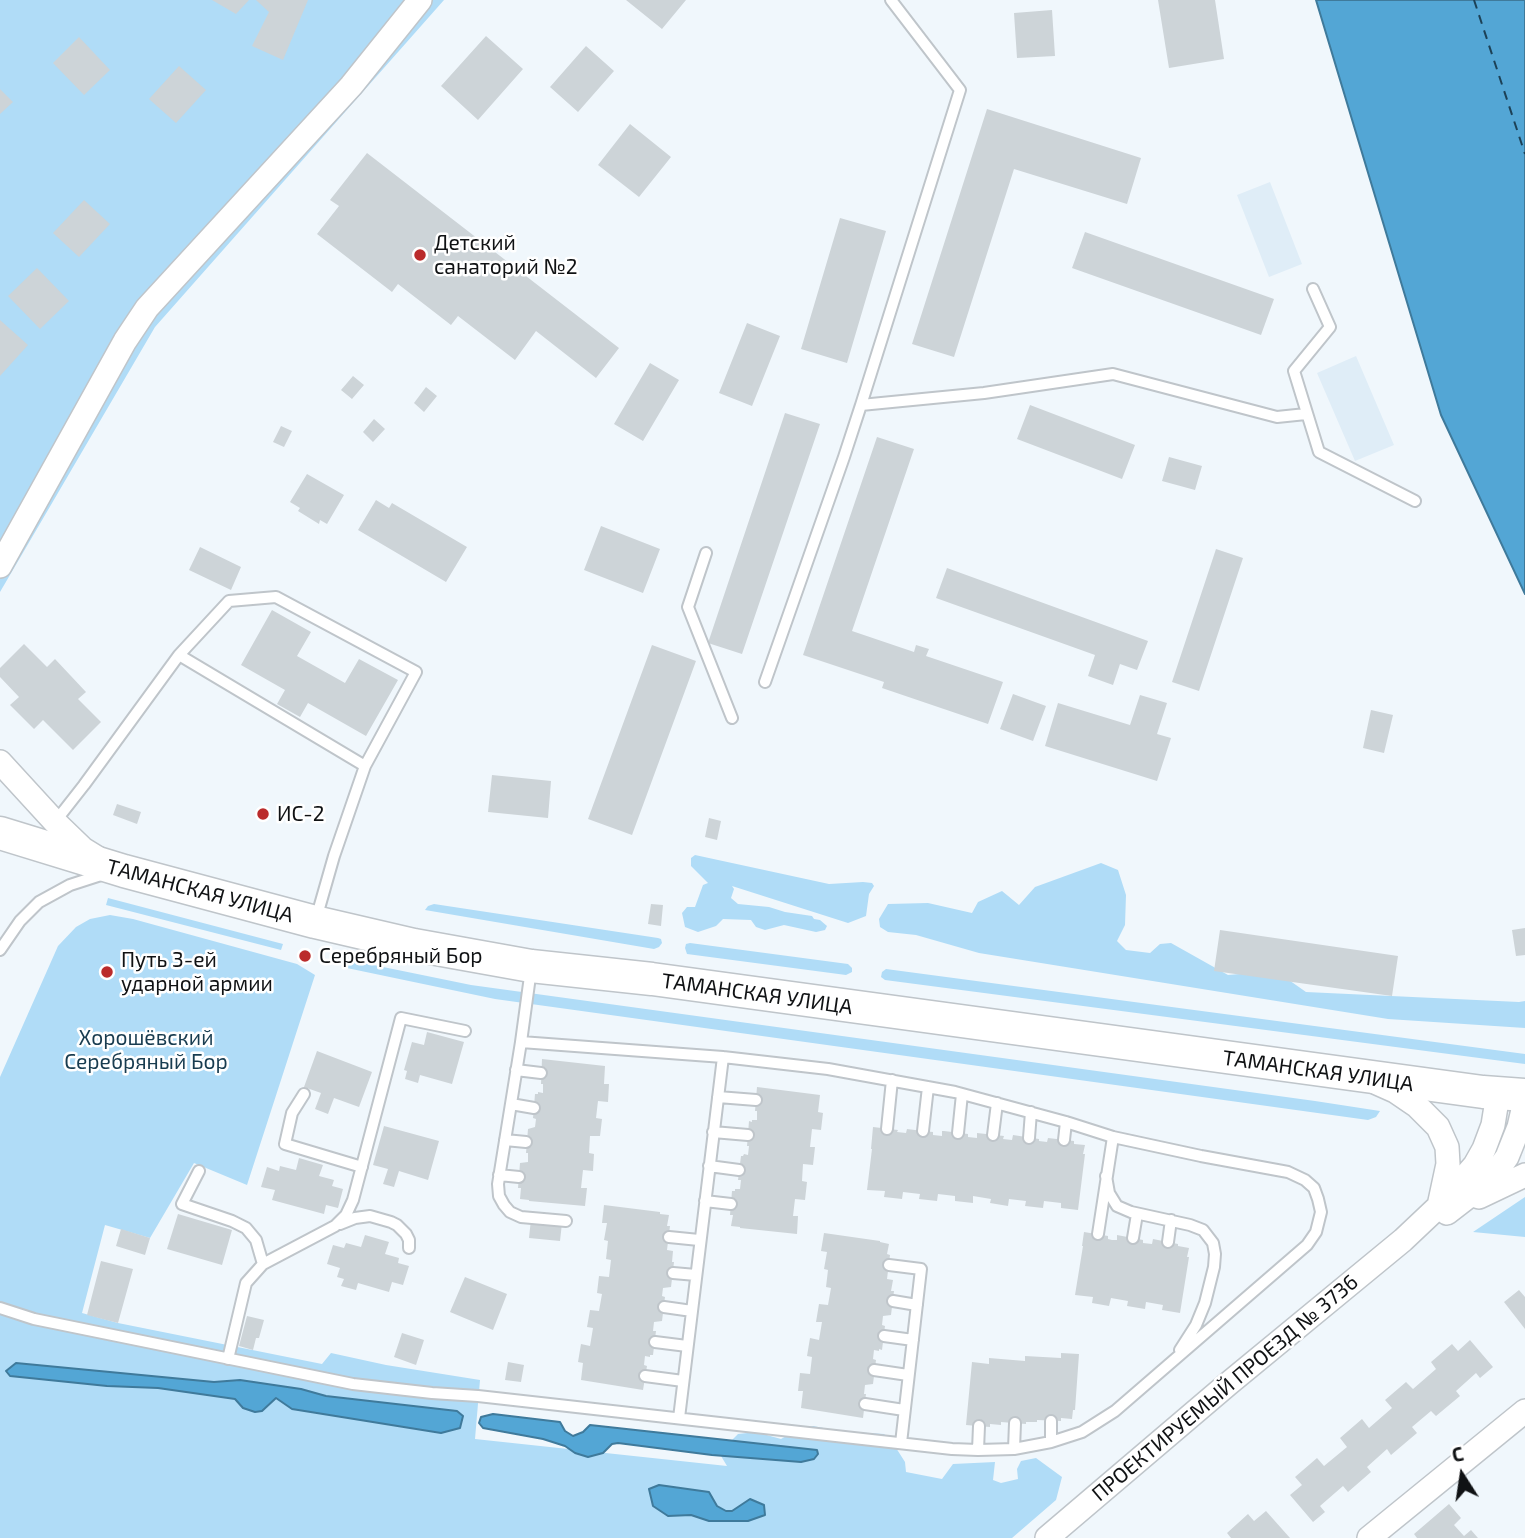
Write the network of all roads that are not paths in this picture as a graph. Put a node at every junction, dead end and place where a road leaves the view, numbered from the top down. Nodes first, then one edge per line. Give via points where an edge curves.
1 (420, 0) edge
2 (891, 0) edge
3 (1313, 289) dead end
4 (861, 405) junction
5 (1307, 414) junction
6 (1415, 501) dead end
7 (706, 553) dead end
8 (0, 566) edge
9 (178, 654) junction
10 (765, 682) dead end
11 (732, 718) dead end
12 (0, 762) edge
13 (365, 766) junction
14 (55, 822) junction
15 (0, 833) edge
16 (31, 842) junction
17 (124, 871) junction
18 (315, 922) junction
19 (3, 947) edge
20 (0, 956) edge
21 (531, 966) junction
22 (465, 1031) dead end
23 (521, 1042) junction
24 (723, 1057) junction
25 (516, 1070) junction
26 (541, 1073) dead end
27 (1362, 1077) junction
28 (892, 1080) junction
29 (928, 1087) junction
30 (304, 1094) dead end
31 (962, 1094) junction
32 (718, 1097) junction
33 (1516, 1097) edge
34 (756, 1100) dead end
35 (997, 1103) junction
36 (511, 1104) junction
37 (534, 1108) dead end
38 (1031, 1112) junction
39 (1066, 1122) junction
40 (887, 1129) dead end
41 (923, 1131) dead end
42 (713, 1132) junction
43 (958, 1133) dead end
44 (748, 1135) dead end
45 (993, 1135) dead end
46 (1113, 1137) junction
47 (1028, 1138) dead end
48 (505, 1140) junction
49 (1064, 1140) dead end
50 (526, 1142) dead end
51 (709, 1166) junction
52 (362, 1167) junction
53 (739, 1170) dead end
54 (199, 1171) dead end
55 (499, 1175) junction
56 (1525, 1175) edge
57 (1106, 1176) junction
58 (519, 1177) dead end
59 (705, 1201) junction
60 (731, 1204) dead end
61 (1443, 1209) junction
62 (1137, 1214) junction
63 (1171, 1220) junction
64 (566, 1221) dead end
65 (335, 1226) junction
66 (1098, 1234) dead end
67 (669, 1237) dead end
68 (1133, 1238) dead end
69 (699, 1240) junction
70 (1168, 1242) dead end
71 (410, 1248) dead end
72 (263, 1264) junction
73 (888, 1265) dead end
74 (673, 1273) dead end
75 (696, 1275) junction
76 (893, 1301) dead end
77 (917, 1305) junction
78 (664, 1307) dead end
79 (0, 1308) edge
80 (692, 1311) junction
81 (884, 1336) dead end
82 (913, 1340) junction
83 (654, 1342) dead end
84 (687, 1346) junction
85 (228, 1359) junction
86 (1170, 1363) junction
87 (874, 1370) dead end
88 (908, 1375) junction
89 (645, 1376) dead end
90 (683, 1381) junction
91 (865, 1404) dead end
92 (904, 1410) junction
93 (1525, 1411) edge
94 (679, 1418) junction
95 (1051, 1421) dead end
96 (1015, 1423) dead end
97 (979, 1426) dead end
98 (901, 1443) junction
99 (1051, 1443) junction
100 (1014, 1449) junction
101 (978, 1450) junction
102 (1047, 1538) edge
103 (1369, 1538) edge

1 - 8 street via 351,86 147,308
2 - 4 lane via 960,90
3 - 5 lane via 1330,327 1294,371
4 - 5 lane via 1113,374 1276,417
4 - 10 lane
5 - 6 lane via 1320,452
7 - 11 lane via 688,607
9 - 13 lane
9 - 13 lane via 229,601 276,597 416,672
9 - 14 lane
12 - 14 street
13 - 18 lane
14 - 16 street
14 - 17 street via 83,849
15 - 16 street, ТАМАНСКАЯ УЛИЦА
16 - 17 street, ТАМАНСКАЯ УЛИЦА
17 - 18 street, ТАМАНСКАЯ УЛИЦА
17 - 19 lane via 89,877 52,893 26,914
18 - 21 street, ТАМАНСКАЯ УЛИЦА via 414,946
19 - 20 lane
21 - 23 lane
21 - 27 street, ТАМАНСКАЯ УЛИЦА
22 - 52 lane via 401,1018
23 - 24 lane
23 - 25 lane
24 - 28 lane
24 - 32 lane
25 - 26 lane
25 - 36 lane
27 - 33 street, ТАМАНСКАЯ УЛИЦА
27 - 61 street via 1395,1091 1438,1127 1447,1147
28 - 29 lane
28 - 40 lane
29 - 31 lane
29 - 41 lane
30 - 52 lane via 292,1113 285,1144
31 - 35 lane
31 - 43 lane
32 - 34 lane
32 - 42 lane
33 - 61 street via 1493,1125 1475,1165
35 - 38 lane
35 - 45 lane
36 - 37 lane
36 - 48 lane
38 - 39 lane
38 - 47 lane
39 - 46 lane
39 - 49 lane
42 - 44 lane
42 - 51 lane
46 - 57 lane
46 - 86 lane via 1288,1172 1314,1188 1320,1206 1312,1240
48 - 50 lane
48 - 55 lane
51 - 53 lane
51 - 59 lane
52 - 65 lane via 350,1207
54 - 72 lane via 182,1204 246,1228 256,1240
55 - 58 lane
55 - 64 lane via 499,1196 510,1212
56 - 61 street
57 - 62 lane via 1113,1202
57 - 66 lane
59 - 60 lane
59 - 69 lane
61 - 102 street, ПРОЕКТИРУЕМЫЙ ПРОЕЗД № 3736
62 - 63 lane
62 - 68 lane
63 - 70 lane
63 - 86 lane via 1206,1234 1213,1243 1214,1260 1196,1325
65 - 71 lane via 377,1217 402,1230
65 - 72 lane
67 - 69 lane
69 - 75 lane
72 - 85 lane via 246,1283
73 - 77 lane via 921,1269
74 - 75 lane
75 - 80 lane
76 - 77 lane
77 - 82 lane
78 - 80 lane
79 - 85 lane
80 - 84 lane
81 - 82 lane
82 - 88 lane
83 - 84 lane
84 - 90 lane
85 - 94 lane via 353,1384
86 - 99 lane via 1115,1411 1082,1432
87 - 88 lane
88 - 92 lane
89 - 90 lane
90 - 94 lane
91 - 92 lane
92 - 98 lane
93 - 103 street
94 - 98 lane
95 - 99 lane
96 - 100 lane
97 - 101 lane
98 - 101 lane
99 - 100 lane
100 - 101 lane

